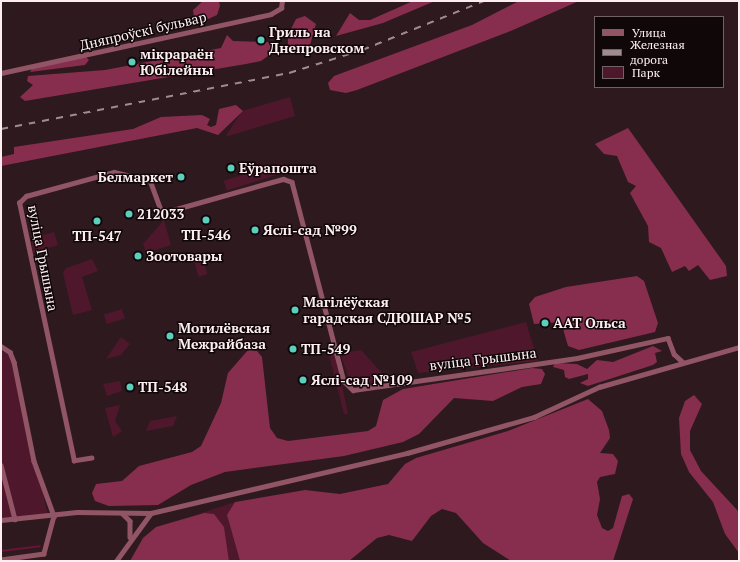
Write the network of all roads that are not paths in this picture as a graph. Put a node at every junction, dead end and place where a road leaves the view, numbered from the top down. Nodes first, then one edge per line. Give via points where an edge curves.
1 (282, 1) edge
2 (1, 73) edge
3 (1, 346) edge
4 (739, 347) edge
5 (683, 362) junction
6 (92, 458) dead end
7 (1, 465) edge
8 (122, 513) junction
9 (151, 513) junction
10 (54, 516) junction
11 (15, 518) junction
12 (1, 520) edge
13 (130, 539) junction
14 (1, 560) edge
15 (116, 561) edge

1 - 2 street, Дняпроўскі бульвар via 281,8 271,14
3 - 10 street via 10,352 14,362 34,461
4 - 5 street
5 - 6 street, вуліца Грышына via 674,354 668,338 577,358 353,390 344,381 292,182 283,179 162,213 150,180 114,172 26,196 19,203 74,461
5 - 9 street via 599,387 534,417 408,454
7 - 11 street
8 - 9 street
8 - 10 street via 77,512
8 - 13 street via 130,520
9 - 13 street
10 - 11 street
10 - 14 street via 44,554
11 - 12 street
13 - 15 street

